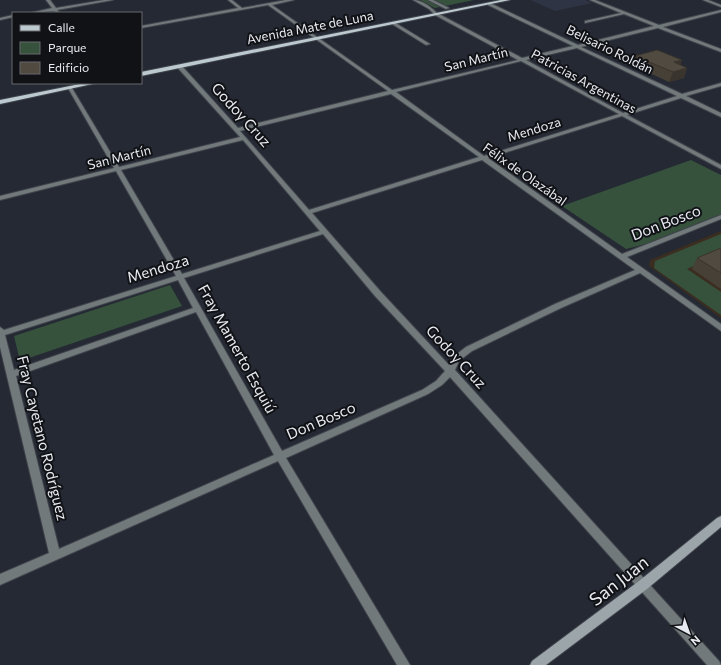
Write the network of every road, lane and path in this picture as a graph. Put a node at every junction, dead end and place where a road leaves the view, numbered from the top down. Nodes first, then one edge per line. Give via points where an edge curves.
1 (48, 0) edge
2 (111, 0) edge
3 (230, 0) edge
4 (292, 0) edge
5 (415, 0) edge
6 (430, 0) edge
7 (508, 0) edge
8 (592, 0) edge
9 (705, 0) edge
10 (489, 2) edge
11 (269, 4) junction
12 (721, 6) edge
13 (447, 8) junction
14 (241, 9) junction
15 (56, 11) edge
16 (721, 11) edge
17 (44, 12) edge
18 (434, 12) junction
19 (624, 13) junction
20 (12, 16) edge
21 (0, 19) edge
22 (586, 22) dead end
23 (393, 23) junction
24 (657, 26) junction
25 (142, 27) edge
26 (313, 37) junction
27 (428, 44) dead end
28 (577, 46) junction
29 (721, 51) edge
30 (522, 59) junction
31 (178, 66) junction
32 (142, 69) edge
33 (142, 74) edge
34 (82, 84) edge
35 (721, 84) edge
36 (71, 85) edge
37 (390, 91) junction
38 (682, 96) junction
39 (0, 97) edge
40 (0, 102) edge
41 (623, 114) junction
42 (721, 115) edge
43 (236, 130) junction
44 (244, 138) junction
45 (482, 158) junction
46 (721, 167) edge
47 (118, 169) junction
48 (0, 198) edge
49 (308, 212) junction
50 (721, 217) edge
51 (324, 232) junction
52 (621, 257) junction
53 (640, 270) junction
54 (180, 277) junction
55 (197, 309) junction
56 (721, 328) edge
57 (0, 332) edge
58 (450, 371) junction
59 (12, 374) junction
60 (280, 455) junction
61 (721, 521) edge
62 (56, 555) junction
63 (0, 580) edge
64 (642, 585) junction
65 (404, 665) edge
66 (536, 665) edge
67 (715, 665) edge

1 - 15 street
2 - 15 street
3 - 14 street
4 - 11 street
5 - 18 street, Patricias Argentinas
6 - 13 street
7 - 10 main road, Avenida Mate de Luna
8 - 19 street
9 - 12 street
10 - 13 main road, Avenida Mate de Luna
10 - 18 main road, Avenida Mate de Luna
10 - 28 street, Belisario Roldán
11 - 14 street
11 - 26 street, Félix de Olazábal
13 - 18 main road, Avenida Mate de Luna
14 - 25 street
15 - 17 street
16 - 24 street, San Martín
18 - 23 main road, Avenida Mate de Luna
18 - 26 main road, Avenida Mate de Luna
18 - 30 street, Patricias Argentinas
19 - 22 street
19 - 24 street
20 - 21 street
23 - 26 main road, Avenida Mate de Luna
23 - 27 street
24 - 28 street, San Martín
24 - 29 street
26 - 31 main road, Avenida Mate de Luna
26 - 32 main road, Avenida Mate de Luna
26 - 37 street, Félix de Olazábal
28 - 30 street, San Martín
28 - 38 street, Belisario Roldán
30 - 37 street, San Martín
30 - 41 street, Patricias Argentinas
31 - 33 main road, Avenida Mate de Luna
31 - 43 street, Godoy Cruz
34 - 36 main road
35 - 38 street, Mendoza
36 - 39 main road
36 - 40 main road
36 - 47 street, Fray Mamerto Esquiú
37 - 43 street, San Martín
37 - 45 street, Félix de Olazábal
38 - 41 street, Mendoza
38 - 42 street, Belisario Roldán
41 - 45 street, Mendoza
41 - 46 street, Patricias Argentinas
43 - 44 street, Godoy Cruz
44 - 47 street, San Martín
44 - 49 street, Godoy Cruz
45 - 49 street, Mendoza
45 - 52 street, Félix de Olazábal
47 - 48 street, San Martín
47 - 54 street, Fray Mamerto Esquiú
49 - 51 street, Godoy Cruz
50 - 52 street, Don Bosco
51 - 54 street, Mendoza
51 - 58 street, Godoy Cruz
52 - 53 street, Félix de Olazábal
53 - 56 street, Félix de Olazábal
53 - 58 street, Don Bosco via 470,349 456,359
54 - 55 street, Fray Mamerto Esquiú
54 - 57 street, Mendoza
55 - 59 street
55 - 60 street, Fray Mamerto Esquiú
57 - 59 street, Fray Cayetano Rodríguez
58 - 60 street, Don Bosco via 439,383 425,392
58 - 64 street, Godoy Cruz
59 - 62 street, Fray Cayetano Rodríguez
60 - 62 street, Don Bosco
60 - 65 street, Fray Mamerto Esquiú
61 - 64 street, San Juan
62 - 63 street, Don Bosco
64 - 66 street, San Juan
64 - 67 street, Godoy Cruz

